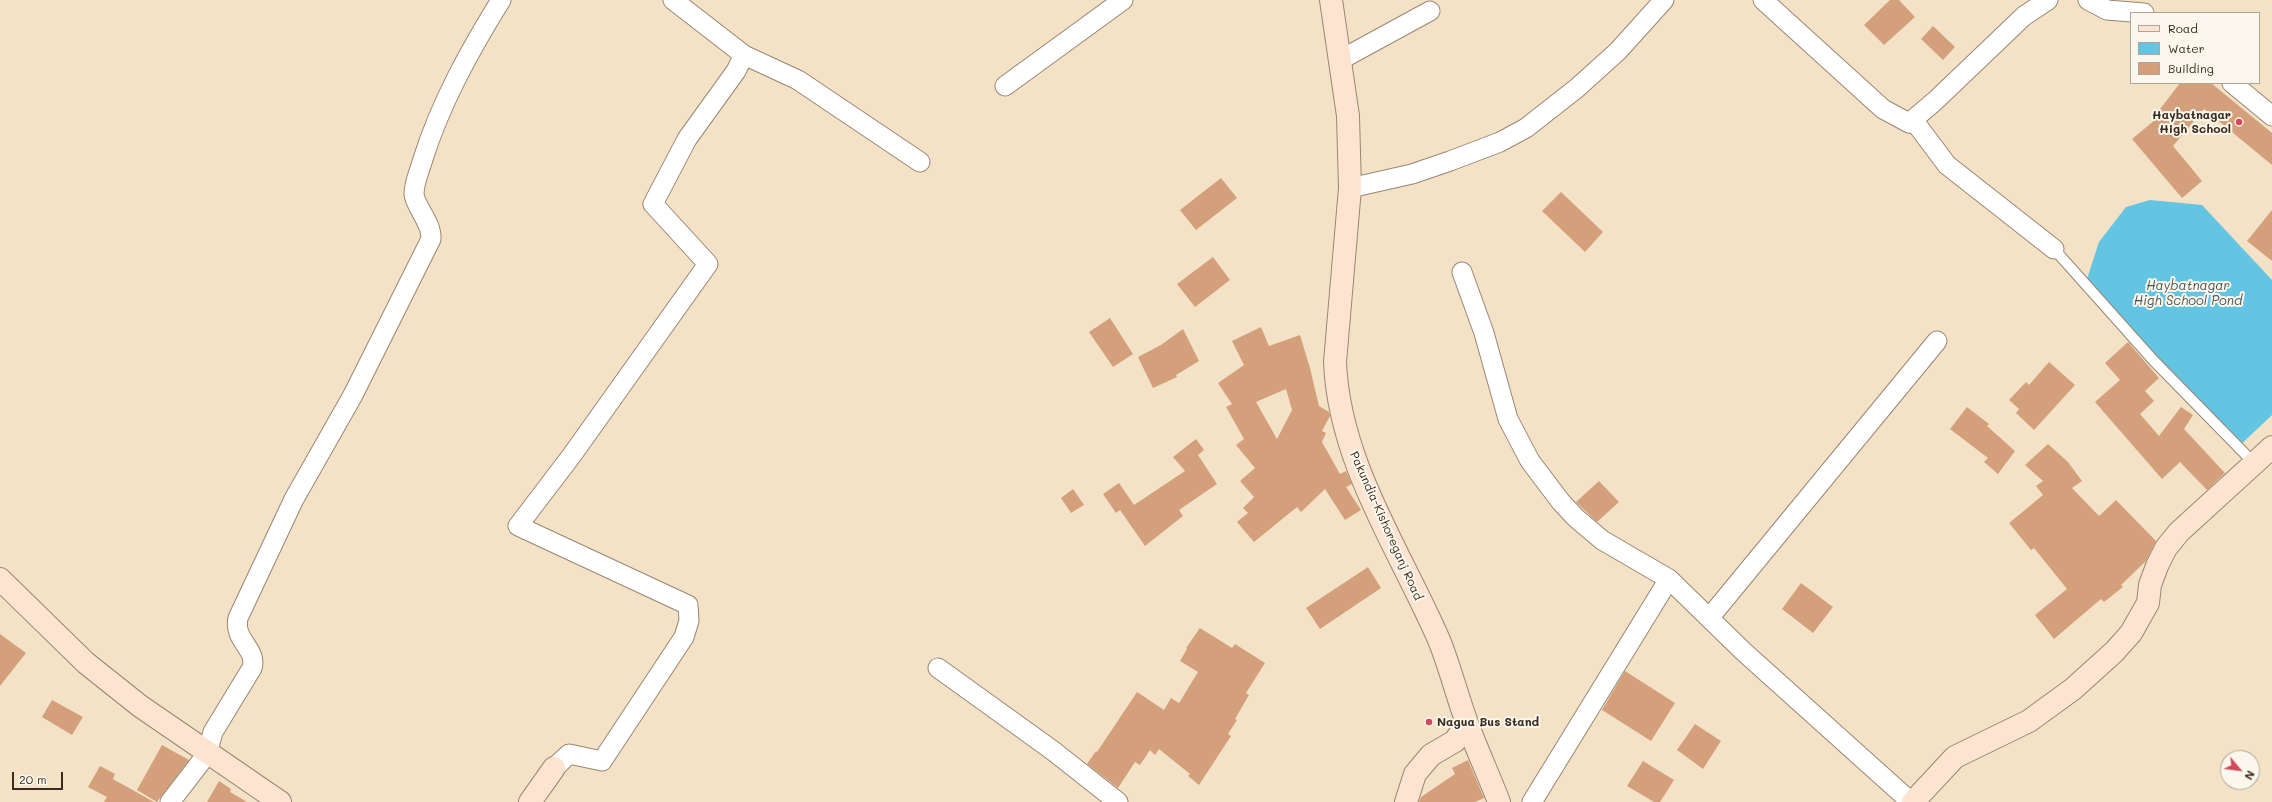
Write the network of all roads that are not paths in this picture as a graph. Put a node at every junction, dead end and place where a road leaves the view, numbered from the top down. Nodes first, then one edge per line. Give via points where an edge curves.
1 (501, 0) edge
2 (673, 0) edge
3 (1124, 0) edge
4 (1331, 0) edge
5 (1664, 0) edge
6 (1762, 0) edge
7 (2048, 0) edge
8 (2088, 0) edge
9 (2147, 8) edge
10 (1430, 11) dead end
11 (744, 55) junction
12 (1340, 60) junction
13 (2233, 84) edge
14 (1005, 86) dead end
15 (2272, 116) edge
16 (1914, 120) junction
17 (920, 162) dead end
18 (1350, 188) junction
19 (2054, 249) joint
20 (1462, 272) dead end
21 (1938, 341) dead end
22 (2272, 447) edge
23 (2253, 462) junction
24 (0, 579) edge
25 (1669, 579) junction
26 (1710, 617) junction
27 (938, 668) dead end
28 (1467, 723) junction
29 (208, 754) junction
30 (558, 765) joint
31 (170, 802) edge
32 (280, 802) edge
33 (530, 802) edge
34 (1118, 802) edge
35 (1406, 802) edge
36 (1499, 802) edge
37 (1532, 802) edge
38 (1912, 802) edge

1 - 29 street via 454,83 437,121 417,180 414,195 431,232 431,239 353,395 294,499 238,618 238,636 252,656 253,664 213,732
2 - 11 street
3 - 14 street
4 - 12 main road, Pakundia-Kishoreganj Road
5 - 18 street via 1618,51 1577,88 1526,128 1500,142 1412,174
6 - 16 street via 1883,109 1908,124
7 - 16 street via 2018,21
8 - 9 street via 2107,10
10 - 12 street
11 - 17 street via 798,80
11 - 30 street via 736,71 687,139 653,204 708,264 572,455 518,526 688,605 689,621 684,637 602,761 569,754
12 - 18 main road, Pakundia-Kishoreganj Road via 1348,116
13 - 15 street
16 - 19 street via 1947,165
18 - 28 main road, Pakundia-Kishoreganj Road via 1335,362 1340,411 1353,456 1439,641
19 - 23 lane via 2154,361
20 - 25 street via 1484,333 1508,419 1530,461 1561,502 1597,536
21 - 26 street
22 - 23 main road
23 - 38 main road via 2179,532 2166,548 2150,585 2148,603 2131,633 2114,652 2073,689 2029,721 1955,758
24 - 29 main road via 86,663 140,706
25 - 26 street
25 - 37 street
26 - 38 street via 1744,652
27 - 34 street via 1052,750
28 - 35 main road via 1455,741 1431,755 1415,774
28 - 36 main road, Pakundia-Kishoreganj Road
29 - 31 street
29 - 32 main road
30 - 33 main road

